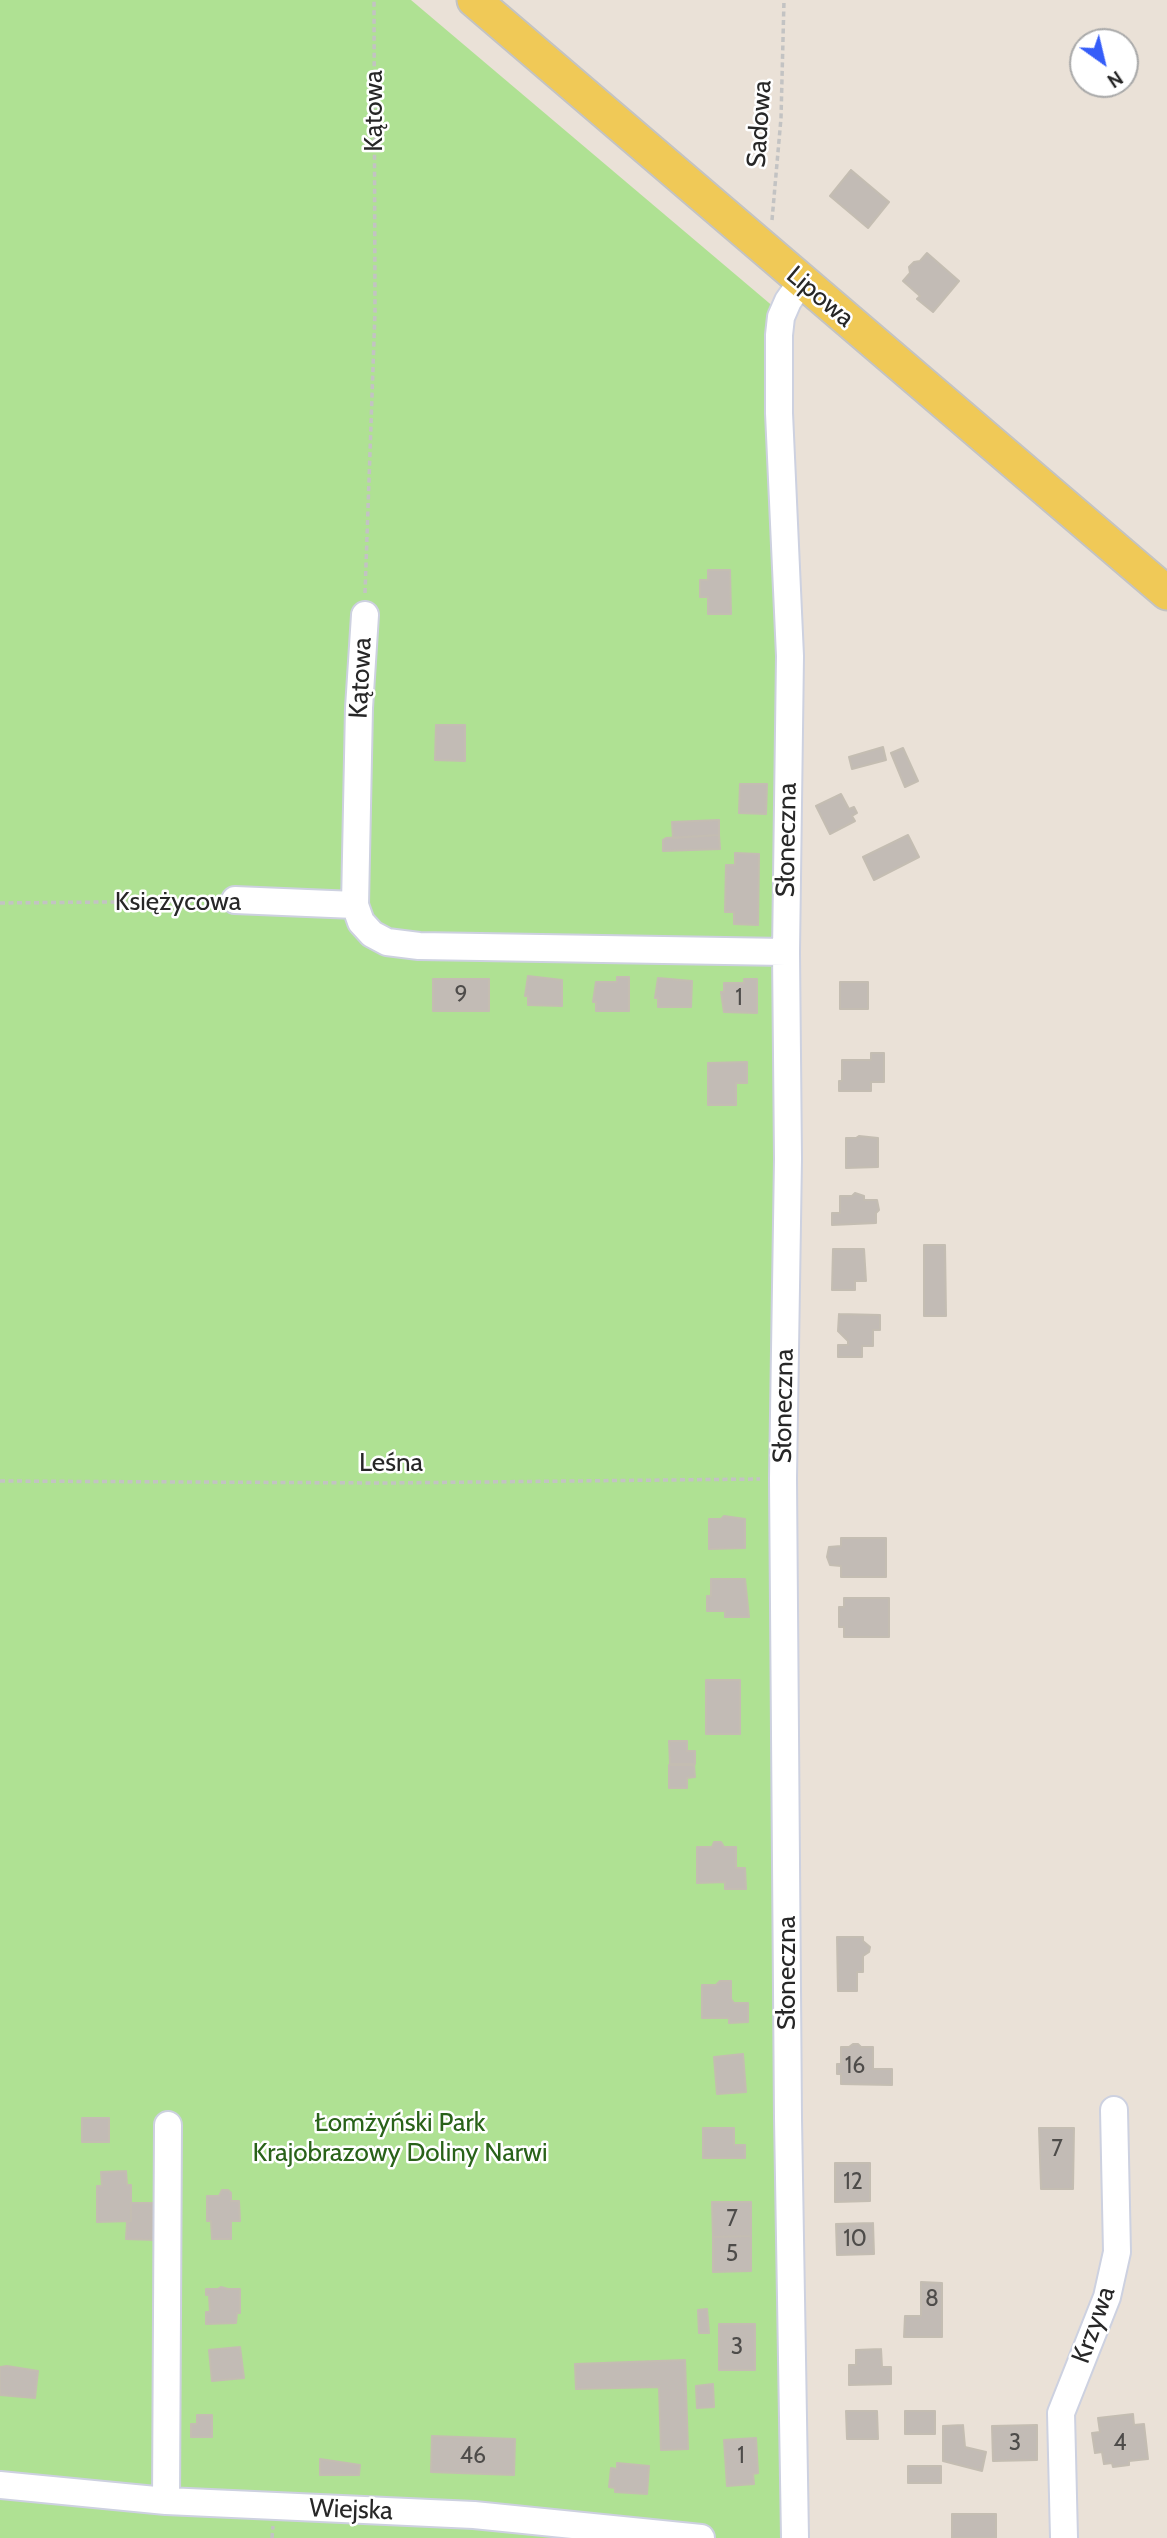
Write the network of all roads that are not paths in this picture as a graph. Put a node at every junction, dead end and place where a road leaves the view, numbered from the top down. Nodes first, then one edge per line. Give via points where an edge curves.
1 (474, 0) edge
2 (802, 281) junction
3 (1167, 593) edge
4 (365, 615) road end
5 (235, 900) road end
6 (355, 905) junction
7 (786, 952) junction
8 (1114, 2110) dead end
9 (168, 2125) dead end
10 (0, 2485) edge
11 (166, 2501) junction
12 (701, 2538) edge
13 (795, 2538) edge
14 (1064, 2538) edge

1 - 2 main road, Lipowa
2 - 3 main road, Lipowa
2 - 7 street, Słoneczna via 781,317 779,335 790,656
4 - 6 street, Kątowa
5 - 6 street, Księżycowa
6 - 7 street via 361,922 372,933 387,942 419,946
7 - 13 street, Słoneczna via 783,1478
8 - 14 street, Krzywa via 1117,2252 1107,2297 1061,2413
9 - 11 street
10 - 11 street, Wiejska
11 - 12 street, Wiejska via 474,2515

